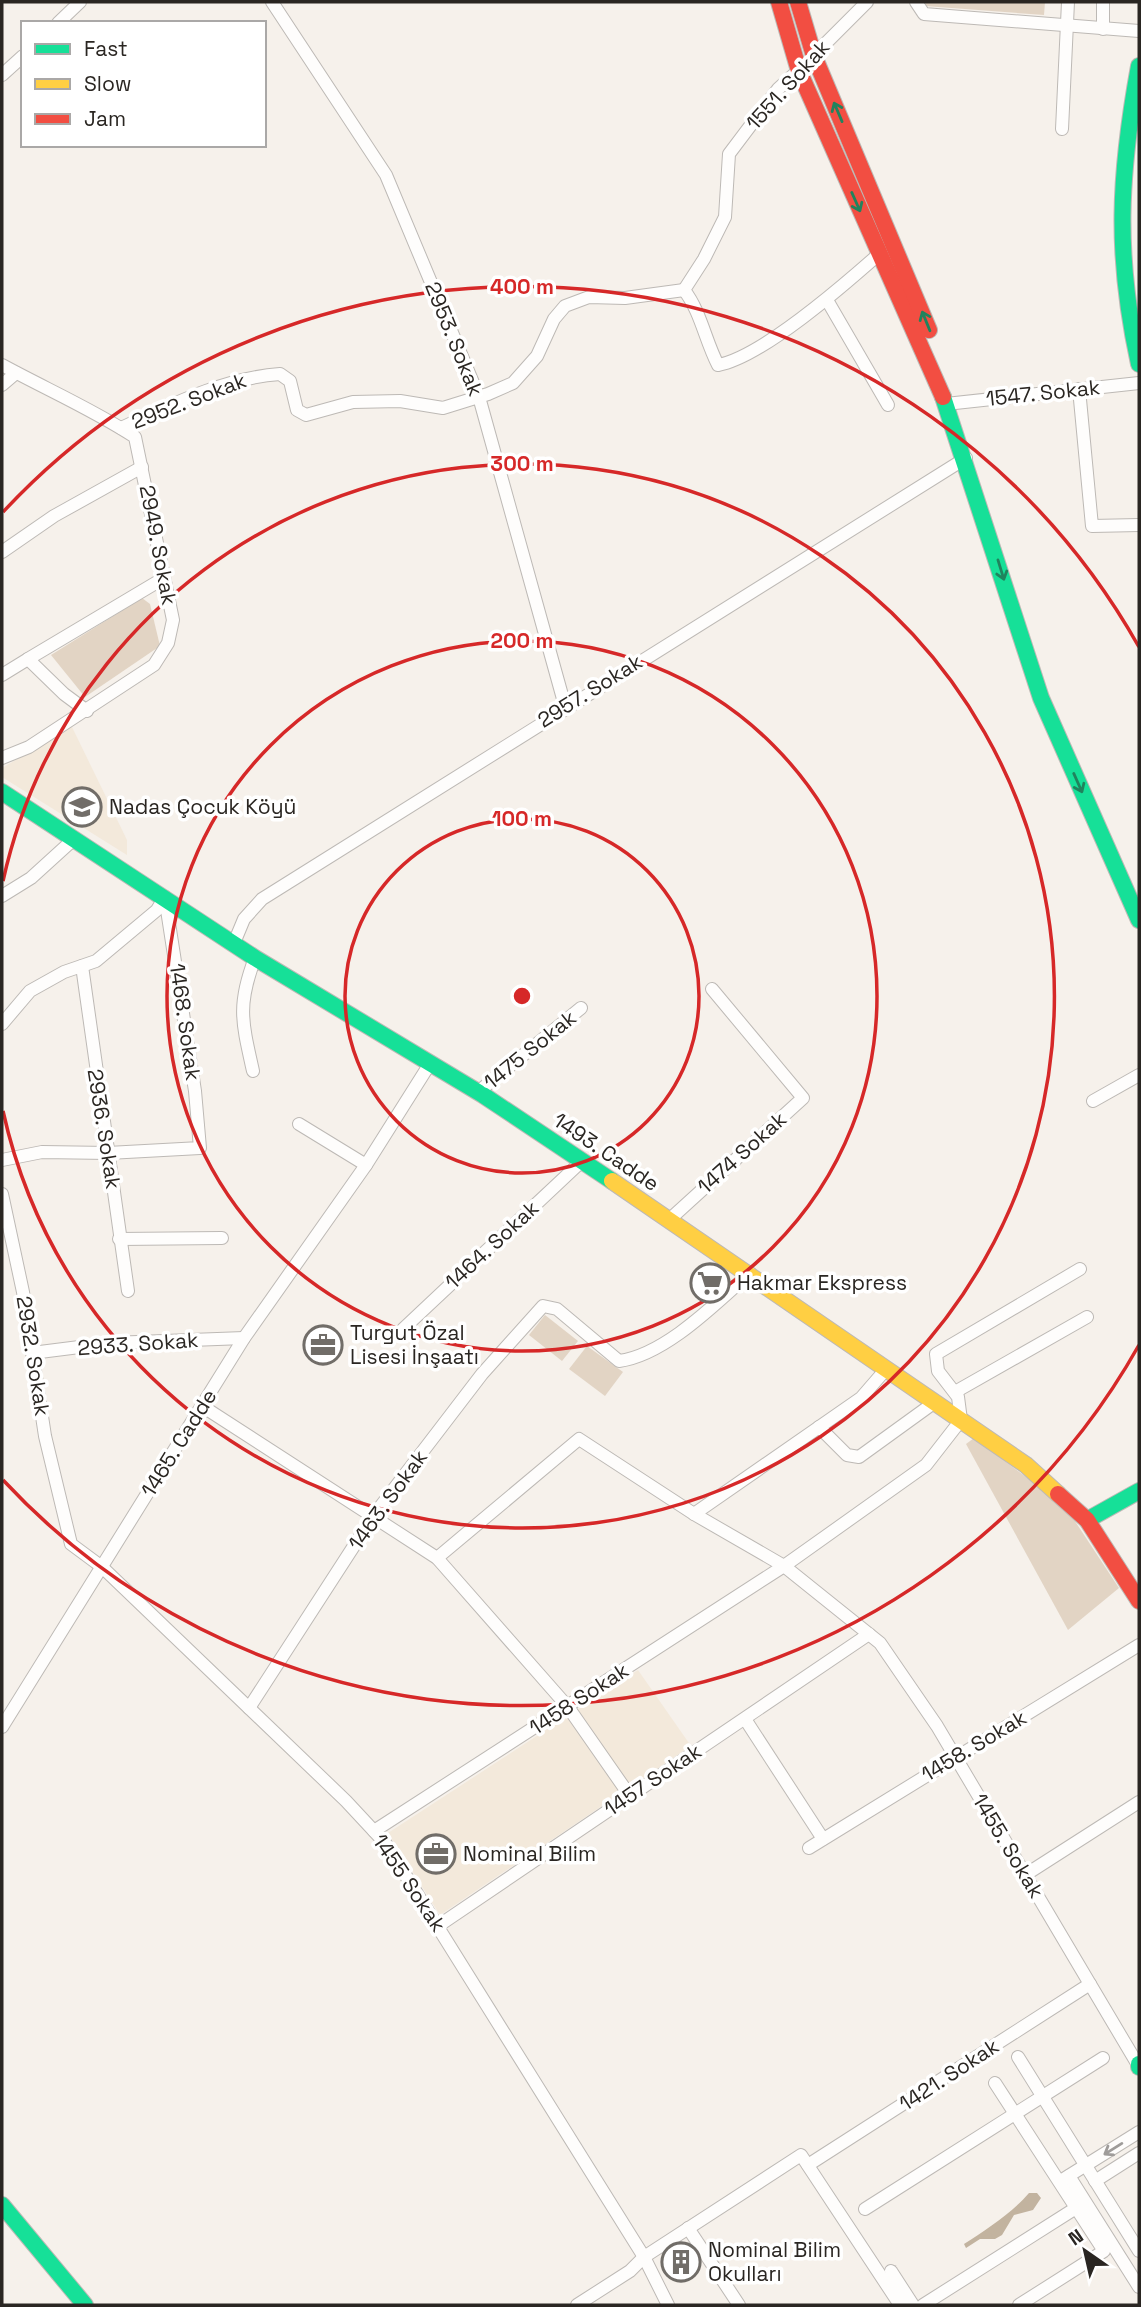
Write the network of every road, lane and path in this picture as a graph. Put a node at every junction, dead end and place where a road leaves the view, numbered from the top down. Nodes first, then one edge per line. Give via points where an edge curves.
1 (80, 2) edge
2 (272, 2) edge
3 (779, 2) edge
4 (797, 2) edge
5 (867, 2) edge
6 (916, 2) edge
7 (1068, 2) edge
8 (1103, 2) edge
9 (60, 21) edge
10 (1066, 25) junction
11 (1103, 29) junction
12 (1139, 32) edge
13 (814, 55) junction
14 (21, 57) edge
15 (1139, 65) edge
16 (4, 68) edge
17 (799, 71) junction
18 (1062, 129) dead end
19 (879, 254) junction
20 (684, 289) junction
21 (827, 300) junction
22 (1139, 364) edge
23 (2, 365) edge
24 (16, 373) junction
25 (1139, 383) edge
26 (2, 385) edge
27 (1079, 390) junction
28 (479, 397) junction
29 (952, 403) junction
30 (888, 405) dead end
31 (121, 428) junction
32 (966, 458) junction
33 (142, 467) junction
34 (1139, 525) edge
35 (2, 552) edge
36 (163, 578) junction
37 (28, 659) junction
38 (2, 675) edge
39 (565, 706) junction
40 (86, 711) junction
41 (3, 757) edge
42 (2, 792) edge
43 (75, 838) junction
44 (1139, 890) edge
45 (2, 897) edge
46 (166, 897) junction
47 (1139, 920) edge
48 (234, 943) junction
49 (255, 958) junction
50 (82, 966) junction
51 (712, 989) dead end
52 (581, 1008) dead end
53 (2, 1024) edge
54 (431, 1062) junction
55 (253, 1070) dead end
56 (1139, 1075) edge
57 (478, 1092) junction
58 (1093, 1101) dead end
59 (299, 1124) dead end
60 (108, 1153) junction
61 (2, 1160) edge
62 (582, 1161) junction
63 (366, 1166) junction
64 (2, 1194) edge
65 (669, 1220) junction
66 (222, 1238) dead end
67 (120, 1239) junction
68 (1080, 1269) dead end
69 (750, 1273) junction
70 (128, 1291) dead end
71 (1087, 1317) dead end
72 (403, 1329) dead end
73 (244, 1338) junction
74 (32, 1353) junction
75 (887, 1368) junction
76 (955, 1392) junction
77 (934, 1402) junction
78 (202, 1406) junction
79 (961, 1420) junction
80 (819, 1427) junction
81 (1139, 1491) edge
82 (694, 1514) junction
83 (374, 1515) junction
84 (1087, 1520) junction
85 (437, 1558) junction
86 (784, 1566) junction
87 (102, 1567) junction
88 (1139, 1601) edge
89 (870, 1634) junction
90 (1139, 1645) edge
91 (568, 1707) junction
92 (249, 1708) junction
93 (745, 1718) junction
94 (2, 1727) edge
95 (955, 1756) junction
96 (630, 1796) junction
97 (1139, 1802) edge
98 (374, 1831) junction
99 (823, 1839) junction
100 (809, 1848) dead end
101 (1025, 1875) junction
102 (438, 1926) junction
103 (1090, 1984) junction
104 (1018, 2057) dead end
105 (1103, 2058) dead end
106 (1139, 2065) edge
107 (995, 2082) dead end
108 (1043, 2097) junction
109 (1016, 2115) junction
110 (1139, 2132) edge
111 (1139, 2153) edge
112 (804, 2160) junction
113 (1086, 2165) junction
114 (1064, 2179) junction
115 (1096, 2181) junction
116 (2, 2205) edge
117 (1076, 2208) junction
118 (865, 2209) dead end
119 (688, 2228) junction
120 (1139, 2251) edge
121 (644, 2257) junction
122 (891, 2271) dead end
123 (1139, 2287) edge
124 (85, 2305) edge
125 (576, 2305) edge
126 (668, 2305) edge
127 (740, 2305) edge
128 (900, 2305) edge
129 (913, 2305) edge
130 (923, 2305) edge
131 (1019, 2305) edge

1 - 9 street
2 - 28 street, 2953. Sokak via 386,175
3 - 17 main road
4 - 13 main road
5 - 13 street, 1551. Sokak
6 - 10 street via 924,14
7 - 10 street
8 - 11 street
10 - 11 street
10 - 18 street
11 - 12 street
13 - 17 street, 1551. Sokak
29 -> 13 main road via 891,233
14 - 16 street
15 - 22 main road via 1121,168 1118,229 1127,315
17 -> 19 main road
17 - 20 street, 1551. Sokak via 778,89 729,153 725,217
19 - 21 street
19 - 29 main road
20 - 21 street via 696,306 705,341 718,365 732,363 759,347
20 - 28 street, 2952. Sokak via 625,298 589,297 565,306 537,356 513,383
21 - 30 street
23 - 24 street, 2949. Sokak
24 - 26 street
24 - 31 street, 2949. Sokak
25 - 27 street, 1547. Sokak
27 - 29 street, 1547. Sokak
27 - 34 street via 1092,526
28 - 31 street, 2952. Sokak via 443,408 400,401 353,402 306,415 297,410 290,381 280,374 256,376 216,387
28 - 39 street, 2953. Sokak
29 - 32 main road
29 - 44 main road via 1055,692
31 - 33 street, 2949. Sokak via 135,438
32 - 39 street, 2957. Sokak
32 -> 47 main road via 1041,698
33 - 35 street via 54,516
33 - 36 street, 2949. Sokak
36 - 37 street
36 - 40 street, 2949. Sokak via 173,620 168,643 154,665
37 - 38 street
37 - 40 street
39 - 48 street, 2957. Sokak via 261,898 244,919
40 - 41 street, 2949. Sokak via 29,747
42 - 43 main road, 1493. Cadde
43 - 45 street
43 - 46 main road, 1493. Cadde
46 - 48 main road, 1493. Cadde
46 - 50 street via 157,910 96,961
46 - 60 street, 1468. Sokak via 200,1148
48 - 49 main road, 1493. Cadde
49 - 54 main road, 1493. Cadde
49 - 55 street via 242,991
50 - 53 street via 30,991
50 - 60 street, 2936. Sokak
51 - 65 street, 1474 Sokak via 803,1098
52 - 57 street, 1475 Sokak
54 - 57 main road, 1493. Cadde
54 - 63 street, 1465. Cadde
56 - 58 street
57 - 62 main road, 1493. Cadde
59 - 63 street
60 - 61 street via 42,1152
60 - 67 street, 2936. Sokak
62 - 65 main road, 1493. Cadde
62 - 72 street, 1464. Sokak
63 - 73 street, 1465. Cadde
64 - 74 street, 2932. Sokak
65 - 69 main road, 1493. Cadde
66 - 67 street
67 - 70 street, 2936. Sokak
68 - 76 street via 936,1354 938,1371
69 - 75 main road, 1493. Cadde
69 - 83 street, 1463. Sokak via 698,1318 638,1359 618,1361 557,1309 543,1306 482,1374
71 - 76 street
73 - 74 street, 2933. Sokak via 111,1343
73 - 78 street, 1465. Cadde
74 - 87 street, 2932. Sokak via 45,1436 71,1544
75 - 77 main road, 1493. Cadde
75 - 80 street via 862,1398
76 - 79 street
77 - 79 main road, 1493. Cadde
77 - 80 street via 859,1457 847,1455
78 - 83 street
78 - 87 street, 1465. Cadde
79 - 84 main road, 1493. Cadde via 1026,1465
79 - 86 street, 1458 Sokak via 926,1465
80 - 82 street
81 - 84 main road
82 - 85 street, 1455. Sokak via 579,1439
82 - 86 street, 1455. Sokak
83 - 85 street
83 - 92 street, 1463. Sokak
84 - 88 main road, 1493. Cadde
85 - 91 street
86 - 89 street, 1455. Sokak
86 - 91 street, 1458 Sokak
87 - 92 street, 1455 Sokak
87 - 94 street, 1465. Cadde
89 - 93 street, 1457 Sokak
89 - 95 street, 1455. Sokak
90 - 95 street, 1458. Sokak
91 - 96 street
91 - 98 street, 1458 Sokak
92 - 98 street, 1455 Sokak
93 - 96 street, 1457 Sokak
93 - 99 street
95 - 99 street, 1458. Sokak
95 - 101 street, 1455. Sokak
96 - 102 street, 1457 Sokak
97 - 101 street
98 - 102 street, 1455 Sokak
99 - 100 street, 1458. Sokak
101 - 103 street, 1455. Sokak
102 - 121 street, 1455 Sokak
103 - 106 street, 1455. Sokak
103 - 112 street, 1421. Sokak
104 - 108 street
105 - 108 street
107 - 109 street
108 - 109 street
108 - 113 street
109 - 114 street
109 - 118 street
110 -> 113 street
111 - 115 street
112 - 119 street, 1421. Sokak
112 - 128 street
113 - 114 street
113 - 115 street
114 - 117 street
114 - 123 street
115 - 120 street
116 - 124 main road
117 - 130 street
117 - 131 street via 1104,2252
119 - 121 street, 1421. Sokak
119 - 127 street
121 - 125 street, 1421. Sokak
121 - 126 street, 1455 Sokak
122 - 129 street

